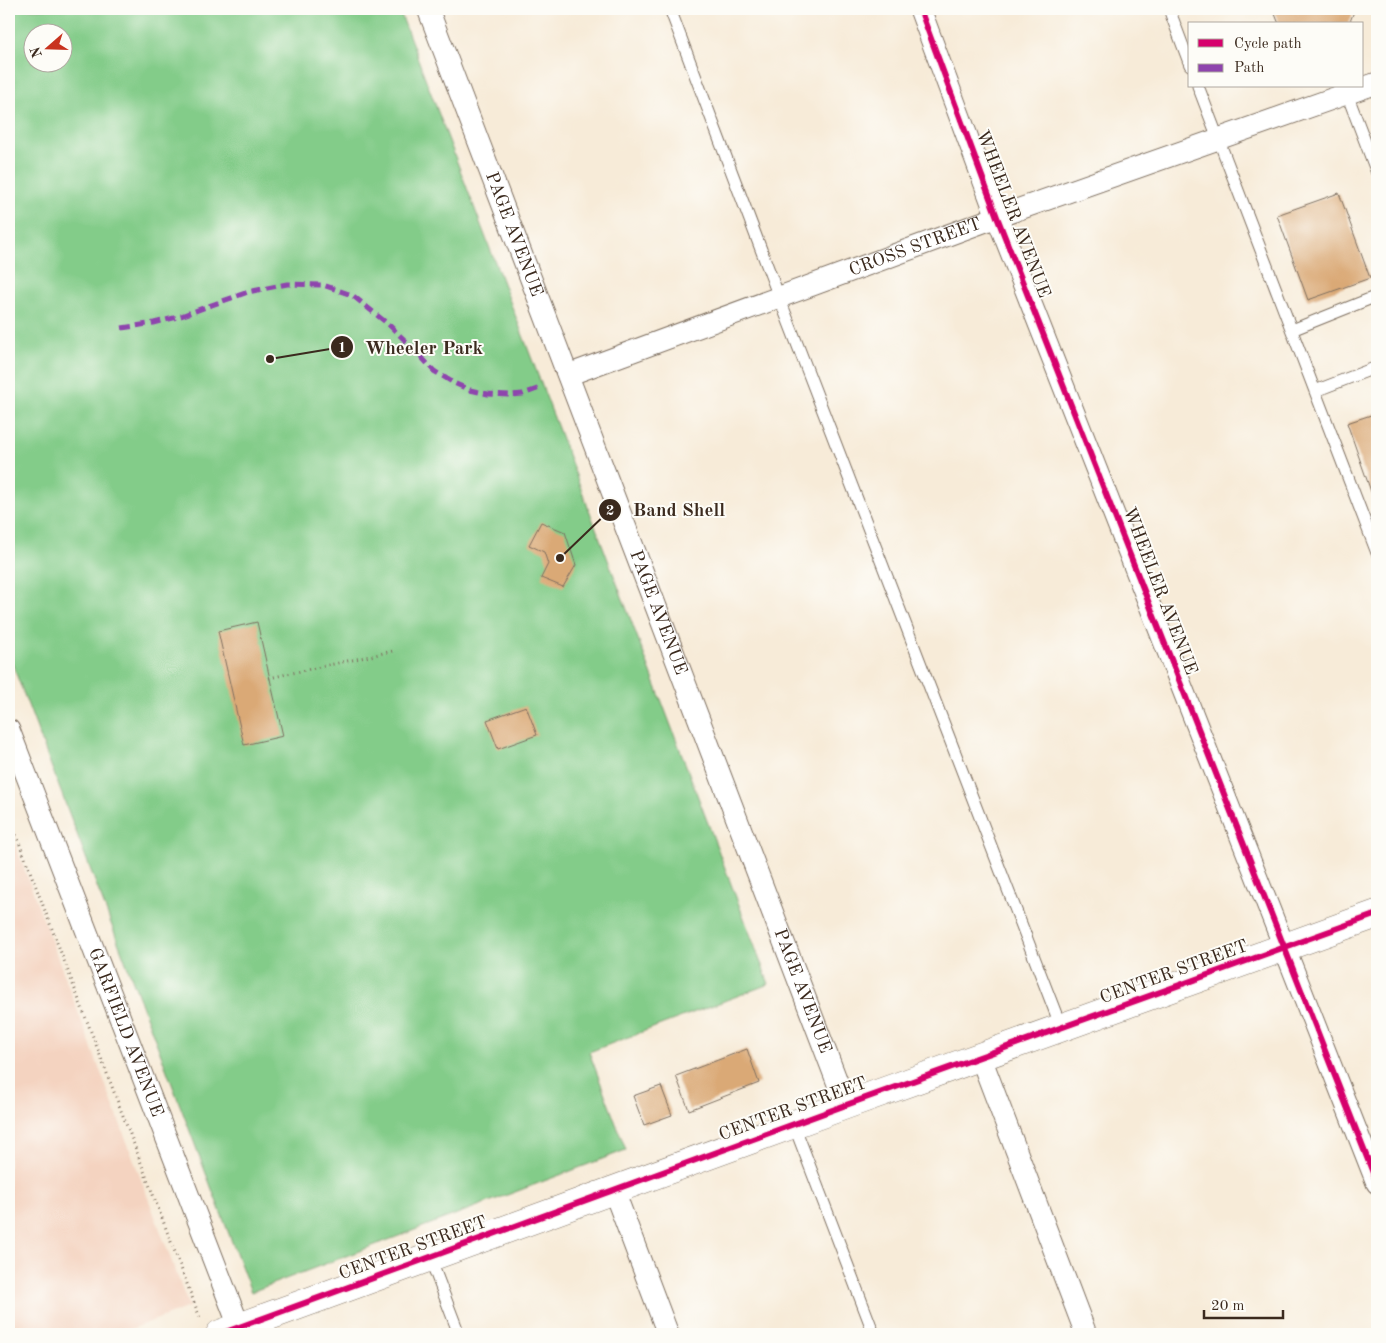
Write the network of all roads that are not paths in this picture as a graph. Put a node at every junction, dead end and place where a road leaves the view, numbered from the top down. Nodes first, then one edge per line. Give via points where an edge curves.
1 (428, 9) edge
2 (670, 9) edge
3 (920, 9) edge
4 (1168, 9) edge
5 (1188, 59) edge
6 (1377, 83) edge
7 (1199, 88) edge
8 (1363, 88) edge
9 (1364, 88) edge
10 (1347, 94) junction
11 (1218, 139) junction
12 (1377, 172) edge
13 (997, 217) junction
14 (1377, 296) edge
15 (779, 297) junction
16 (1292, 330) junction
17 (1377, 367) edge
18 (568, 375) junction
19 (1315, 391) junction
20 (1377, 554) edge
21 (9, 730) edge
22 (1377, 914) edge
23 (1284, 948) junction
24 (1062, 1028) junction
25 (981, 1058) junction
26 (846, 1106) junction
27 (794, 1125) junction
28 (1377, 1183) edge
29 (614, 1191) junction
30 (430, 1258) junction
31 (226, 1330) edge
32 (459, 1334) edge
33 (668, 1334) edge
34 (874, 1334) edge
35 (1086, 1334) edge

1 - 18 street, PAGE AVENUE
2 - 15 lane
3 - 13 street, WHEELER AVENUE
4 - 5 lane
6 - 9 street, CROSS STREET
7 - 11 lane
8 - 10 street, CROSS STREET
10 - 11 street, CROSS STREET
10 - 12 lane
11 - 13 street, CROSS STREET
11 - 16 lane
13 - 15 street, CROSS STREET
13 - 23 street, WHEELER AVENUE
14 - 16 lane
15 - 18 street, CROSS STREET
15 - 24 lane
16 - 19 lane
17 - 19 lane
18 - 26 street, PAGE AVENUE
19 - 20 lane
21 - 31 street, GARFIELD AVENUE
22 - 23 street, CENTER STREET
23 - 24 street, CENTER STREET
23 - 28 street, WHEELER AVENUE
24 - 25 street, CENTER STREET
25 - 26 street, CENTER STREET
25 - 35 street
26 - 27 street, CENTER STREET
27 - 29 street, CENTER STREET
27 - 34 lane
29 - 30 street, CENTER STREET
29 - 33 street
30 - 31 street, CENTER STREET
30 - 32 lane

